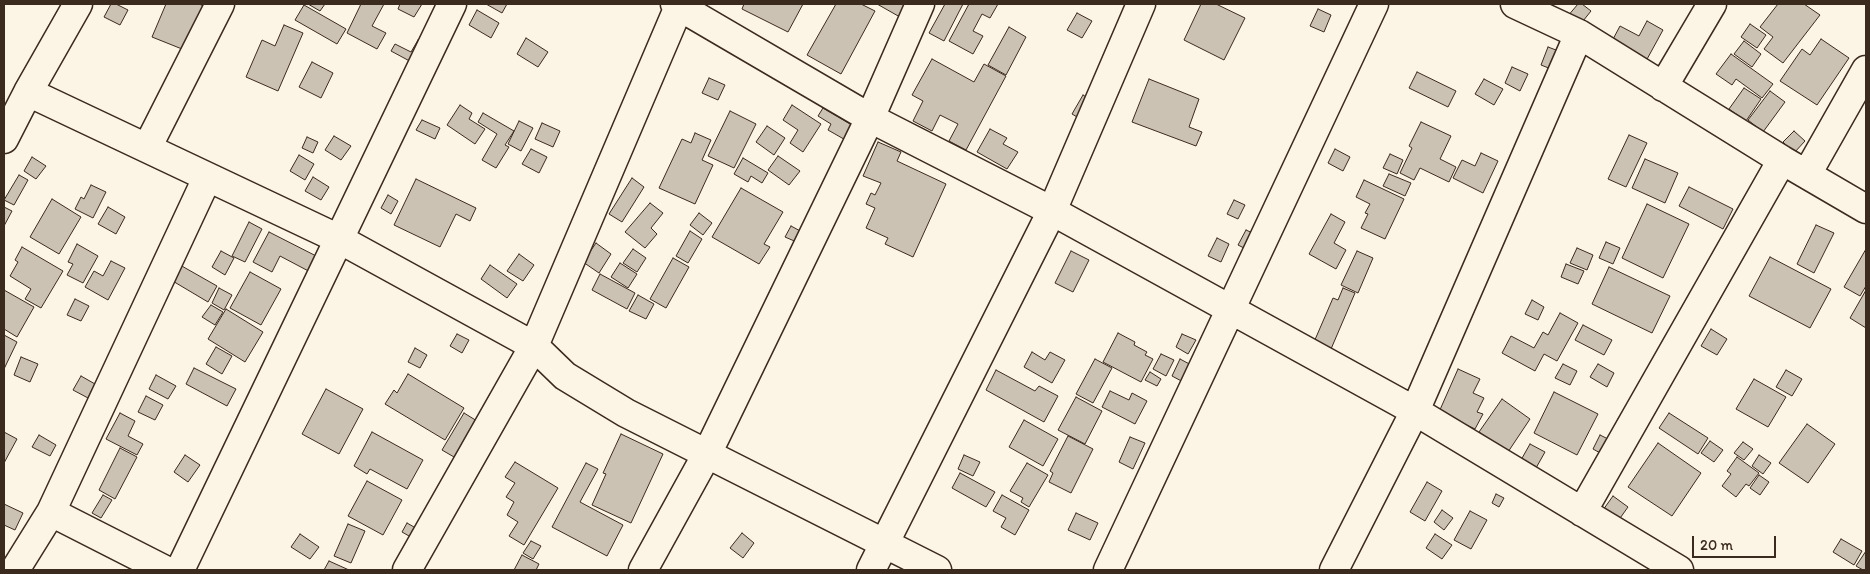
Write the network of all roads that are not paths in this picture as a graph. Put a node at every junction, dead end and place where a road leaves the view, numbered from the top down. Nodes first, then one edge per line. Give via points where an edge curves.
1 (78, 4) edge
2 (220, 4) edge
3 (452, 4) edge
4 (920, 4) edge
5 (1141, 4) edge
6 (1374, 4) edge
7 (1515, 4) edge
8 (1712, 4) edge
9 (678, 5) edge
10 (1579, 34) junction
11 (1866, 70) edge
12 (1663, 87) junction
13 (28, 92) junction
14 (870, 118) junction
15 (4, 139) edge
16 (147, 148) junction
17 (1782, 160) junction
18 (1806, 174) junction
19 (207, 178) junction
20 (1866, 209) edge
21 (1052, 211) junction
22 (339, 239) junction
23 (1230, 310) junction
24 (534, 346) junction
25 (1415, 410) junction
26 (707, 454) junction
27 (51, 512) junction
28 (1582, 512) junction
29 (883, 544) junction
30 (15, 570) edge
31 (165, 570) edge
32 (180, 570) edge
33 (407, 570) edge
34 (643, 570) edge
35 (871, 570) edge
36 (937, 570) edge
37 (1108, 570) edge
38 (1334, 570) edge
39 (1679, 570) edge

1 - 13 street
2 - 16 street
3 - 22 street
4 - 14 street
5 - 21 street
6 - 23 street
7 - 10 street
8 - 12 street
9 - 14 street
9 - 24 street
10 - 12 street
10 - 25 street
11 - 18 street
12 - 17 street
13 - 15 street
13 - 16 street
14 - 21 street
14 - 26 street
16 - 19 street
17 - 18 street
17 - 28 street
18 - 20 street
19 - 22 street
19 - 27 street
21 - 23 street
21 - 29 street
22 - 24 street
22 - 32 street
23 - 25 street
23 - 37 street
24 - 26 street via 565,376
24 - 33 street
25 - 28 street
25 - 38 street
26 - 29 street
26 - 34 street
27 - 30 street
27 - 31 street
28 - 39 street
29 - 35 street
29 - 36 street

